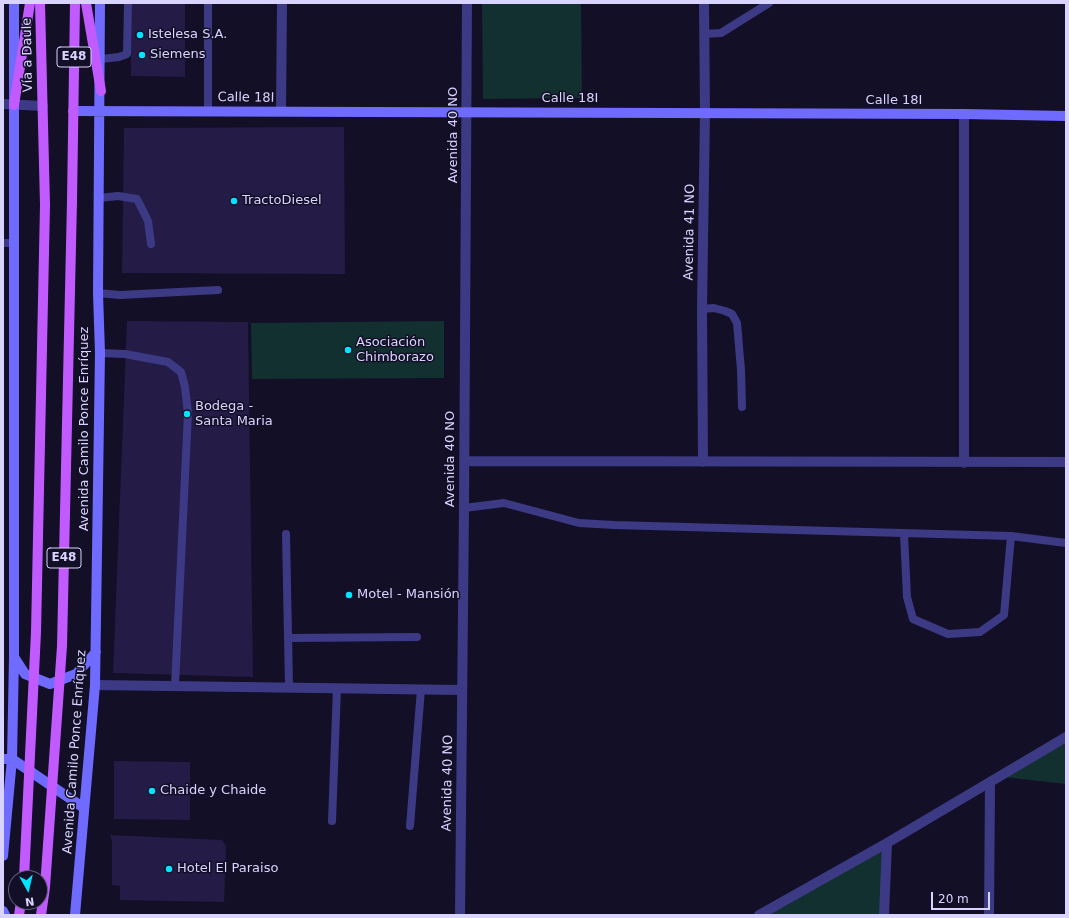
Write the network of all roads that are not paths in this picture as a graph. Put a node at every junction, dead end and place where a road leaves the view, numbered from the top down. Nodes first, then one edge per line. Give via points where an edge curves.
1 (14, 3) edge
2 (30, 3) edge
3 (40, 3) edge
4 (75, 3) edge
5 (86, 3) edge
6 (100, 3) edge
7 (128, 3) edge
8 (208, 3) edge
9 (282, 3) edge
10 (467, 3) edge
11 (704, 3) edge
12 (769, 3) edge
13 (704, 34) junction
14 (100, 59) junction
15 (101, 91) junction
16 (3, 104) edge
17 (14, 105) junction
18 (43, 106) junction
19 (100, 110) junction
20 (208, 110) junction
21 (73, 111) junction
22 (281, 111) junction
23 (468, 112) junction
24 (705, 113) junction
25 (964, 114) junction
26 (1066, 116) edge
27 (99, 198) junction
28 (3, 243) edge
29 (14, 243) junction
30 (151, 244) dead end
31 (218, 290) dead end
32 (98, 293) junction
33 (702, 309) junction
34 (100, 353) junction
35 (742, 407) dead end
36 (464, 461) junction
37 (702, 462) junction
38 (1066, 462) edge
39 (964, 463) junction
40 (464, 508) junction
41 (286, 534) dead end
42 (904, 534) junction
43 (1011, 536) junction
44 (1066, 543) edge
45 (417, 637) dead end
46 (290, 638) junction
47 (96, 652) junction
48 (14, 657) junction
49 (95, 685) junction
50 (175, 686) junction
51 (289, 687) junction
52 (337, 688) junction
53 (421, 689) junction
54 (462, 690) junction
55 (1066, 736) edge
56 (8, 759) edge
57 (990, 782) junction
58 (5, 805) edge
59 (84, 808) junction
60 (332, 821) dead end
61 (410, 826) dead end
62 (887, 843) junction
63 (3, 856) edge
64 (24, 870) edge
65 (3, 911) edge
66 (75, 913) edge
67 (5, 915) edge
68 (41, 915) edge
69 (460, 915) edge
70 (759, 915) edge
71 (884, 915) edge
72 (989, 915) edge

1 - 17 main road, Vía a Daule
2 - 17 main road
3 - 18 main road, Vía a Daule / E48
4 - 21 main road, E48
5 - 15 main road
6 - 14 main road, E48
7 - 14 lane via 127,54
8 - 20 lane
9 - 22 street
10 - 23 street, Avenida 40 NO
11 - 13 street, Avenida 41 NO
12 - 13 lane via 720,33
13 - 24 street, Avenida 41 NO
14 - 15 main road, E48
15 - 19 main road, E48
16 - 17 street
17 - 18 street
17 - 29 main road
18 - 64 main road, E48, bridge via 45,205 36,632
19 - 20 main road, Calle 18I
19 - 21 main road, Calle 18I
19 - 27 main road, Avenida Camilo Ponce Enríquez / E48
20 - 22 main road, Calle 18I
21 - 68 main road, Avenida Camilo Ponce Enríquez / E48, bridge via 62,646
22 - 23 main road, Calle 18I
23 - 24 main road, Calle 18I
23 - 36 street, Avenida 40 NO
24 - 25 main road, Calle 18I
24 - 33 street, Avenida 41 NO
25 - 26 main road, Calle 18I
25 - 39 street
27 - 30 lane via 118,196 137,199 148,221
27 - 32 main road, Avenida Camilo Ponce Enríquez / E48
28 - 29 lane
29 - 48 main road
31 - 32 lane via 120,295
32 - 34 main road, Avenida Camilo Ponce Enríquez / E48
33 - 35 lane via 714,308 725,311 732,314 737,324
33 - 37 street, Avenida 41 NO
34 - 47 main road, Avenida Camilo Ponce Enríquez / E48
34 - 50 lane via 125,354 168,362 181,372 186,387 188,413
36 - 37 street
36 - 40 street, Avenida 40 NO
37 - 39 street
38 - 39 street
40 - 42 lane via 504,503 579,523
40 - 54 street, Avenida 40 NO
41 - 46 lane
42 - 43 lane
42 - 43 lane via 907,597 913,619 948,634 980,632 1004,615
43 - 44 lane
45 - 46 lane
46 - 51 lane
47 - 48 main road via 76,674 50,684 25,674
47 - 49 main road, Avenida Camilo Ponce Enríquez / E48
48 - 56 main road
49 - 50 street
49 - 59 main road, Avenida Camilo Ponce Enríquez / E48
50 - 51 street
51 - 52 street
52 - 53 street
52 - 60 lane
53 - 54 street
53 - 61 lane
54 - 69 street, Avenida 40 NO
55 - 57 street
56 - 58 main road
56 - 59 main road
57 - 62 street
57 - 72 street
58 - 63 main road
59 - 66 main road, Avenida Camilo Ponce Enríquez / E48
62 - 70 street
62 - 71 street
65 - 67 main road

